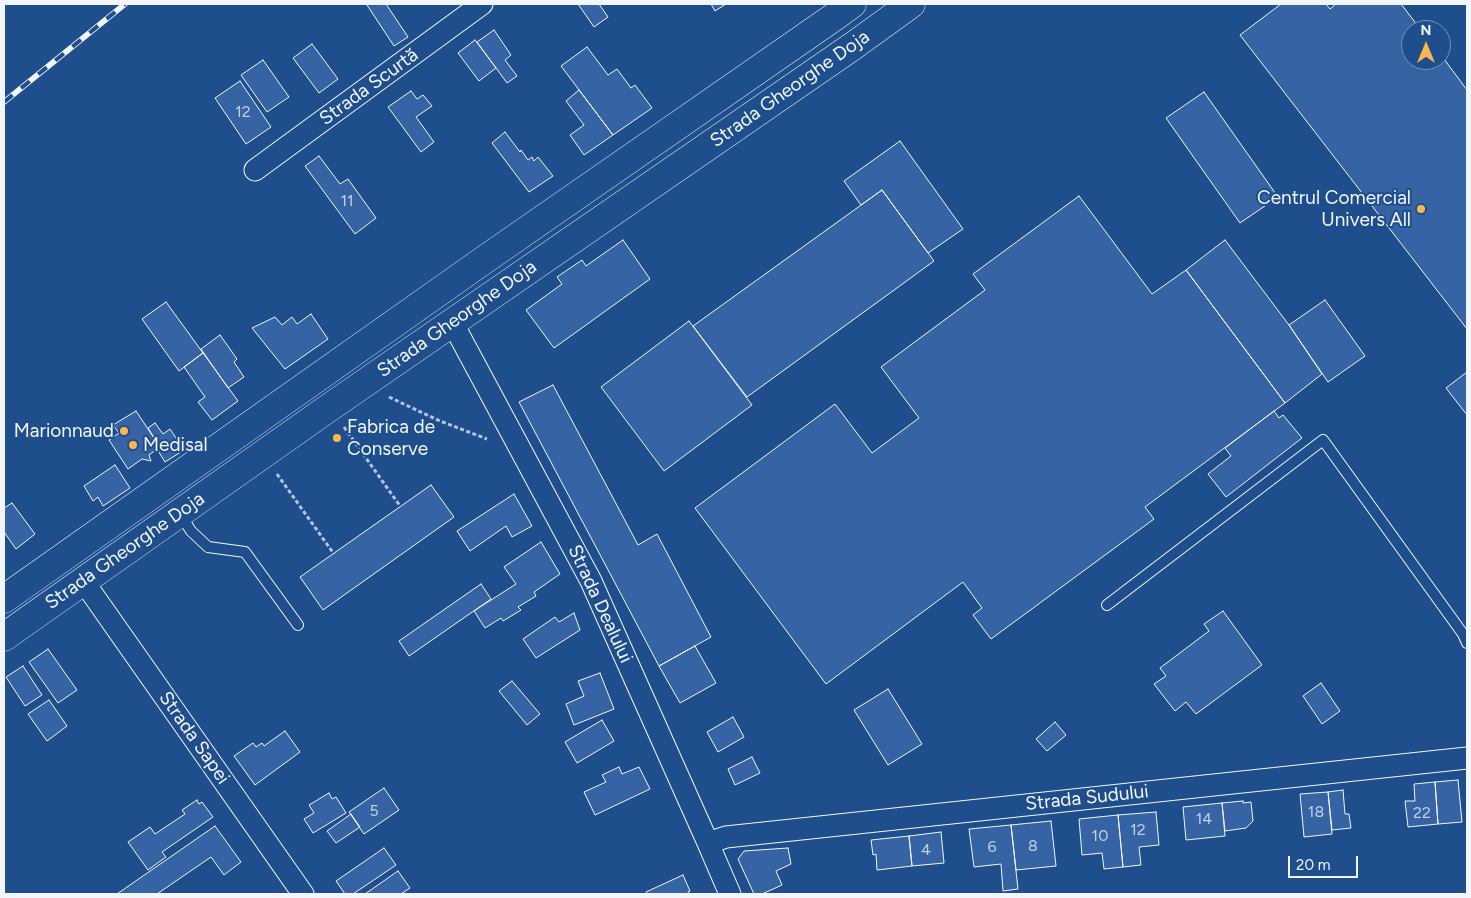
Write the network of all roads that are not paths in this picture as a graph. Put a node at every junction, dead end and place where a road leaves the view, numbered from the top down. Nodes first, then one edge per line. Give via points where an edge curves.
1 (482, 4) edge
2 (852, 4) edge
3 (911, 4) edge
4 (255, 170) dead end
5 (452, 322) junction
6 (179, 513) junction
7 (84, 582) junction
8 (4, 599) edge
9 (1107, 605) dead end
10 (298, 625) dead end
11 (4, 637) edge
12 (1467, 643) edge
13 (1467, 756) edge
14 (708, 843) junction
15 (303, 894) edge
16 (730, 894) edge

1 - 4 street, Strada Scurtă
2 - 8 main road, Strada Gheorghe Doja
3 - 5 main road, Strada Gheorghe Doja
5 - 6 main road, Strada Gheorghe Doja
5 - 14 street, Strada Dealului via 591,581
6 - 7 main road, Strada Gheorghe Doja
6 - 10 lane via 191,531 208,547 245,552
7 - 11 main road, Strada Gheorghe Doja
7 - 15 street, Strada Sapei
9 - 12 lane via 1323,440
13 - 14 street, Strada Sudului via 726,837
14 - 16 street, Strada Dealului

